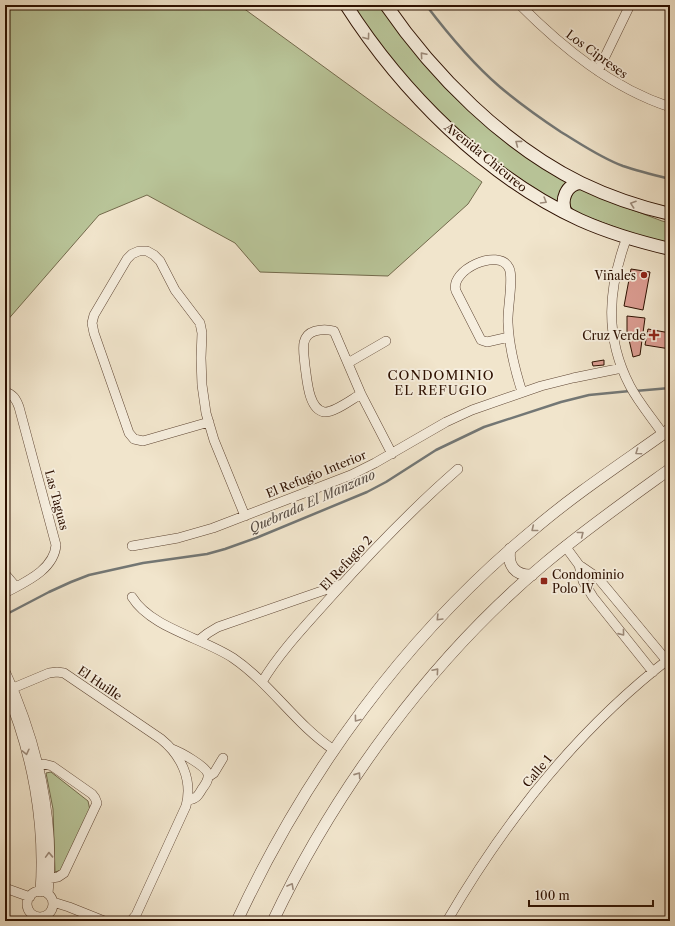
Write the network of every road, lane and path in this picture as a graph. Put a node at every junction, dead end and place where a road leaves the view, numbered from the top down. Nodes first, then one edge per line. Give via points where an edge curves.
1 (346, 5) edge
2 (386, 5) edge
3 (520, 5) edge
4 (630, 5) edge
5 (598, 71) junction
6 (670, 107) edge
7 (581, 183) junction
8 (566, 213) junction
9 (670, 214) edge
10 (627, 237) junction
11 (670, 249) edge
12 (509, 337) junction
13 (386, 341) dead end
14 (348, 363) junction
15 (622, 368) junction
16 (7, 392) edge
17 (522, 392) junction
18 (361, 394) junction
19 (209, 422) junction
20 (667, 432) edge
21 (392, 454) junction
22 (458, 469) dead end
23 (670, 469) edge
24 (245, 516) junction
25 (132, 546) dead end
26 (565, 546) junction
27 (510, 549) junction
28 (579, 565) junction
29 (5, 574) edge
30 (532, 575) junction
31 (343, 583) junction
32 (16, 587) junction
33 (5, 593) edge
34 (132, 598) dead end
35 (199, 640) junction
36 (668, 660) edge
37 (5, 671) edge
38 (653, 672) junction
39 (262, 682) junction
40 (8, 690) edge
41 (171, 749) junction
42 (334, 750) junction
43 (223, 758) dead end
44 (34, 766) junction
45 (208, 777) junction
46 (188, 800) junction
47 (45, 879) junction
48 (5, 888) edge
49 (47, 896) junction
50 (30, 897) junction
51 (33, 918) edge
52 (44, 919) edge
53 (104, 921) edge
54 (131, 921) edge
55 (237, 921) edge
56 (273, 921) edge
57 (447, 921) edge

1 -> 8 main road, Avenida Chicureo via 384,59 438,119 510,179
7 -> 2 main road via 525,148 472,105 419,50
3 - 5 street, Los Cipreses via 557,39
4 - 5 street
5 - 6 street, Los Cipreses via 630,91
7 - 8 main road via 573,185 566,192 563,204
9 -> 7 main road via 630,203
8 - 10 main road, Avenida Chicureo via 596,227
10 - 11 main road, Avenida Chicureo
10 - 15 street via 616,269 611,299 613,333
12 - 12 street via 509,269 506,264 499,261 487,260 477,263 456,279 457,294 481,340 490,342
12 - 17 street
13 - 14 street
14 - 18 street
14 - 18 street via 334,331 323,329 307,336 303,345 308,388 315,406 326,412
15 - 17 street, El Refugio Interior via 559,381
15 - 20 street via 637,398
16 - 32 street, Las Taguas via 15,398 19,407 56,545 47,565
17 - 21 street, El Refugio Interior via 460,415
18 - 21 street
19 - 19 street via 202,385 200,323 175,290 157,258 147,251 135,253 127,259 92,323 129,433 134,439 143,441
19 - 24 street
20 -> 27 street via 584,490
21 - 24 street, El Refugio Interior via 351,475
22 - 31 street, El Refugio 2
26 -> 23 street
24 - 25 street, El Refugio Interior via 195,534
26 - 28 street
26 - 30 street
27 - 30 street via 513,569
27 -> 42 street via 430,628 389,676
28 - 36 street via 598,578
28 -> 38 street via 583,581 593,597
29 - 32 street
56 -> 30 street via 338,805 396,721 454,651
31 - 35 street via 218,627
31 - 39 street, El Refugio 2 via 280,654
32 - 33 street, Las Taguas
34 - 35 street via 155,619
35 - 39 street via 233,659
36 - 38 street, Calle 1
37 - 40 street
38 - 57 street, Calle 1 via 624,696 541,784 496,842
39 - 42 street via 317,738
40 - 41 street, El Huille via 49,673 64,673 161,739
40 - 44 street
41 - 45 street, El Huille via 204,769
41 - 46 street, El Huille via 185,773
42 - 55 street via 277,842
43 - 45 street via 214,773
44 - 47 street
44 - 47 street via 44,764 56,768 92,794 97,802 64,873
45 - 46 street via 197,797
46 - 54 street, El Huille via 182,818
47 - 49 street
48 - 50 street
49 - 50 street via 34,893
49 - 52 street via 51,911
49 - 53 street
50 - 51 street via 27,905
51 - 52 street

